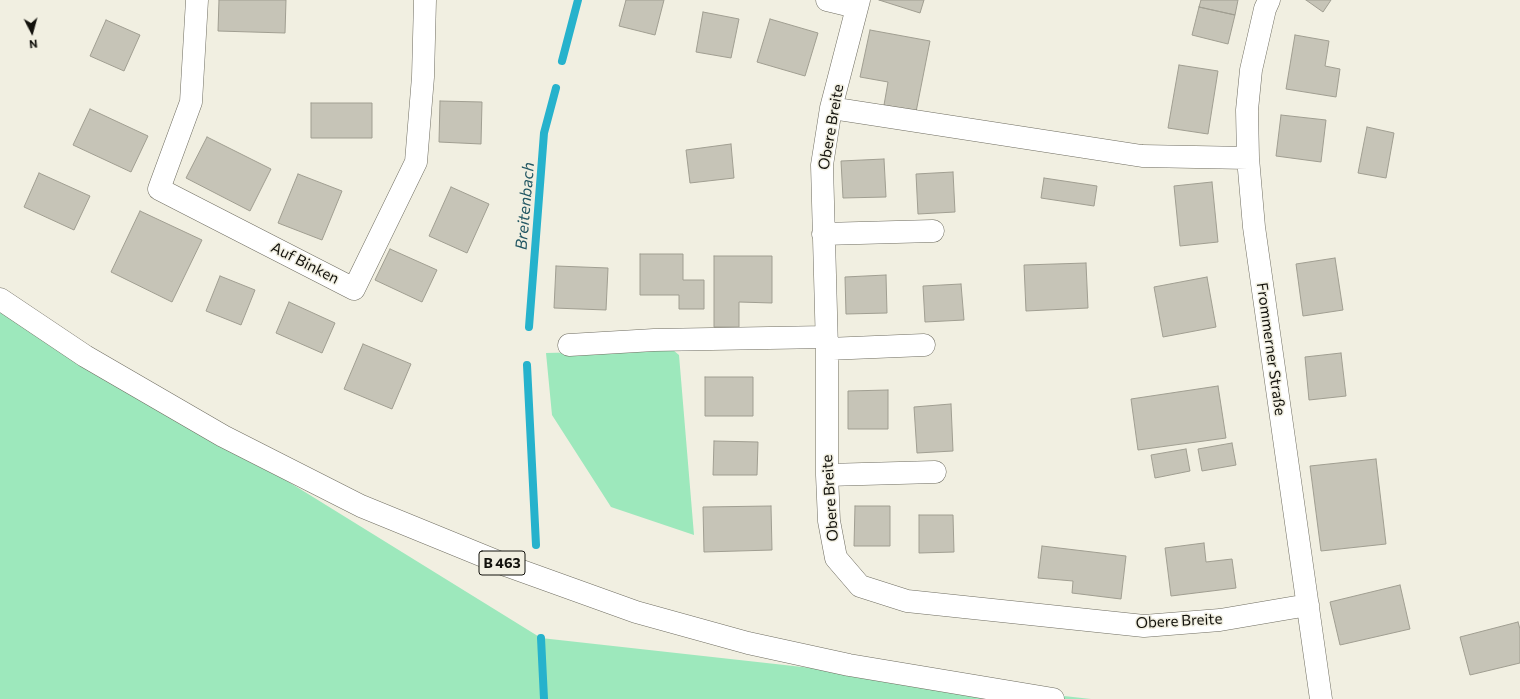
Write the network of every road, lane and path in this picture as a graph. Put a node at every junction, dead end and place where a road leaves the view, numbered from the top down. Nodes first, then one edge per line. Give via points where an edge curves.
1 (197, 0) edge
2 (425, 0) edge
3 (827, 0) edge
4 (1269, 0) edge
5 (858, 4) edge
6 (832, 108) junction
7 (1248, 158) junction
8 (933, 231) dead end
9 (823, 234) junction
10 (0, 299) edge
11 (826, 343) junction
12 (570, 345) dead end
13 (924, 345) dead end
14 (935, 472) dead end
15 (827, 475) junction
16 (1308, 605) junction
17 (1053, 699) edge
18 (1321, 699) edge

1 - 2 street, Auf Binken via 191,102 159,189 354,288 416,162 423,77
3 - 5 street
4 - 7 street, Frommerner Straße via 1251,70 1247,110
5 - 6 street, Obere Breite
6 - 7 street via 1142,156
6 - 9 street, Obere Breite via 822,165
7 - 16 street, Frommerner Straße via 1254,227
8 - 9 street
9 - 11 street, Obere Breite
10 - 17 street, B 463 via 85,356 223,436 361,506 508,566 636,612 748,643 849,665
11 - 12 street via 654,340
11 - 13 street
11 - 15 street, Obere Breite
14 - 15 street
15 - 16 street, Obere Breite via 829,521 836,558 860,586 907,601 1144,626 1220,620
16 - 18 street, Frommerner Straße

